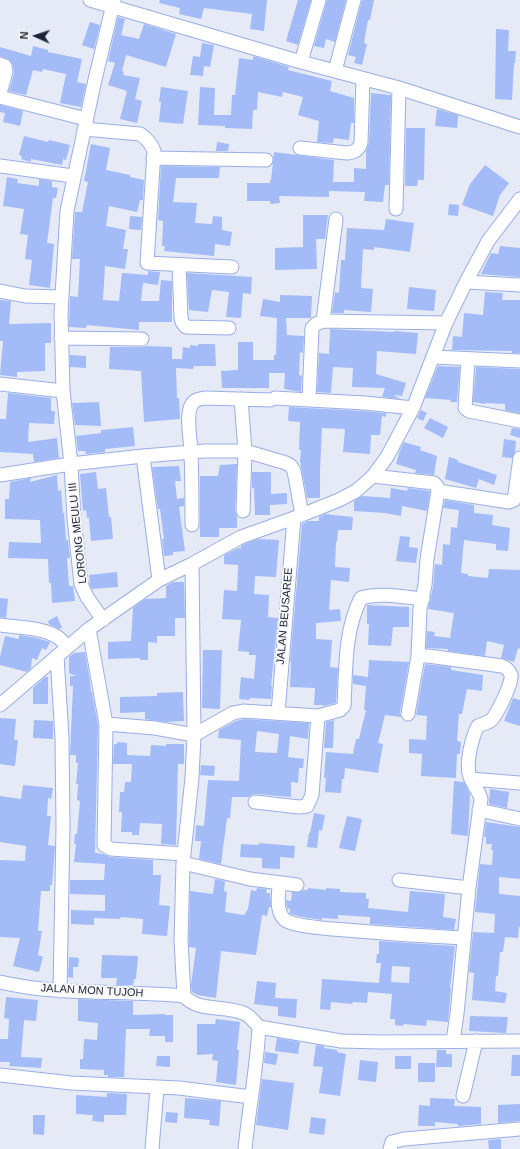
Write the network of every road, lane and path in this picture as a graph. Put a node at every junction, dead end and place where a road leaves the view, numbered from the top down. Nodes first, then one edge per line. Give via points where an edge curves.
1 (90, 0) edge
2 (318, 0) edge
3 (354, 0) edge
4 (114, 3) edge
5 (301, 62) junction
6 (0, 64) edge
7 (335, 71) junction
8 (363, 79) junction
9 (399, 88) junction
10 (0, 93) edge
11 (0, 97) edge
12 (85, 124) junction
13 (520, 127) edge
14 (300, 148) dead end
15 (153, 158) junction
16 (266, 160) dead end
17 (0, 166) edge
18 (73, 176) junction
19 (520, 199) edge
20 (396, 209) dead end
21 (336, 219) dead end
22 (179, 264) junction
23 (232, 267) dead end
24 (466, 282) junction
25 (520, 285) edge
26 (0, 291) edge
27 (62, 297) junction
28 (323, 321) junction
29 (446, 324) junction
30 (229, 328) dead end
31 (61, 338) junction
32 (142, 339) dead end
33 (433, 357) junction
34 (468, 359) junction
35 (520, 361) edge
36 (0, 384) edge
37 (63, 391) junction
38 (241, 399) junction
39 (309, 400) junction
40 (413, 408) junction
41 (520, 421) edge
42 (245, 451) junction
43 (191, 452) junction
44 (143, 456) junction
45 (520, 463) edge
46 (71, 464) junction
47 (0, 476) edge
48 (373, 476) junction
49 (438, 491) junction
50 (243, 511) dead end
51 (298, 516) junction
52 (192, 525) dead end
53 (192, 564) junction
54 (158, 580) junction
55 (423, 599) junction
56 (103, 620) junction
57 (0, 626) edge
58 (90, 629) junction
59 (68, 647) junction
60 (57, 656) junction
61 (418, 656) junction
62 (515, 675) edge
63 (0, 704) edge
64 (278, 713) junction
65 (408, 714) dead end
66 (318, 716) junction
67 (106, 724) junction
68 (194, 735) junction
69 (471, 779) junction
70 (520, 783) edge
71 (255, 802) dead end
72 (480, 810) junction
73 (520, 819) edge
74 (184, 859) junction
75 (399, 880) dead end
76 (279, 882) junction
77 (297, 885) dead end
78 (469, 888) junction
79 (464, 938) junction
80 (0, 982) edge
81 (60, 991) junction
82 (184, 996) junction
83 (259, 1027) junction
84 (453, 1041) junction
85 (476, 1041) junction
86 (520, 1042) edge
87 (0, 1075) edge
88 (157, 1088) junction
89 (464, 1096) dead end
90 (251, 1097) junction
91 (520, 1128) edge
92 (152, 1149) edge
93 (245, 1149) edge
94 (390, 1149) edge

1 - 4 street
2 - 5 street
3 - 7 street
4 - 5 street
4 - 12 street, LORONG MEULU III
5 - 7 street
6 - 10 street via 5,66 6,72
7 - 8 street
8 - 9 street
8 - 14 street via 359,148 347,153
9 - 13 street
9 - 20 street
11 - 12 street
12 - 15 street via 140,134 151,144
12 - 18 street, LORONG MEULU III
15 - 16 street
15 - 22 street via 147,263
17 - 18 street
18 - 27 street, LORONG MEULU III via 67,211
19 - 24 street via 488,241
21 - 28 street
22 - 23 street
22 - 30 street via 182,322 186,327
24 - 25 street
24 - 29 street
26 - 27 street via 25,296
27 - 31 street, LORONG MEULU III
28 - 29 street
28 - 39 street via 312,328
29 - 33 street
31 - 32 street
31 - 37 street, LORONG MEULU III
33 - 34 street
33 - 40 street
34 - 35 street
34 - 41 street via 465,408
36 - 37 street
37 - 46 street, LORONG MEULU III
38 - 39 street
38 - 42 street
38 - 43 street via 205,398 192,403 189,418
39 - 40 street
40 - 48 street via 387,457
42 - 43 street
42 - 50 street
42 - 51 street, JALAN BEUSAREE via 291,466 294,471
43 - 44 street
43 - 52 street
44 - 46 street
44 - 54 street
45 - 49 street via 514,500 509,502
46 - 47 street
46 - 56 street, LORONG MEULU III via 81,584 86,597
48 - 49 street via 434,483
48 - 51 street via 356,491
49 - 55 street
51 - 53 street via 241,537
51 - 64 street, JALAN BEUSAREE
53 - 54 street
53 - 68 street
54 - 56 street
55 - 61 street via 419,621
55 - 66 street via 382,596 361,598 348,636 344,706 340,710
56 - 58 street
57 - 59 street via 46,632 59,638
58 - 59 street
58 - 67 street
59 - 60 street
60 - 63 street
60 - 81 street via 62,738 63,826
61 - 62 street via 502,666
61 - 65 street
62 - 69 street via 492,721 478,726 473,735 469,772
64 - 66 street
64 - 68 street via 233,713
66 - 71 street via 310,802 307,806 299,807
67 - 68 street via 155,728
67 - 74 street via 104,845 111,849
68 - 74 street
69 - 70 street
69 - 72 street via 480,795
72 - 73 street
72 - 78 street
74 - 76 street via 250,879
74 - 82 street via 181,940
75 - 78 street
76 - 77 street
76 - 79 street via 280,914 292,923 391,934
78 - 79 street
79 - 84 street via 458,1014
80 - 81 street, JALAN MON TUJOH
81 - 82 street, JALAN MON TUJOH
82 - 83 street via 191,1002 204,1006 242,1012
83 - 84 street via 341,1041
83 - 90 street
84 - 85 street
85 - 86 street
85 - 89 street
87 - 88 street via 71,1083
88 - 90 street via 179,1088
88 - 92 street
90 - 93 street
91 - 94 street via 404,1139 392,1142

